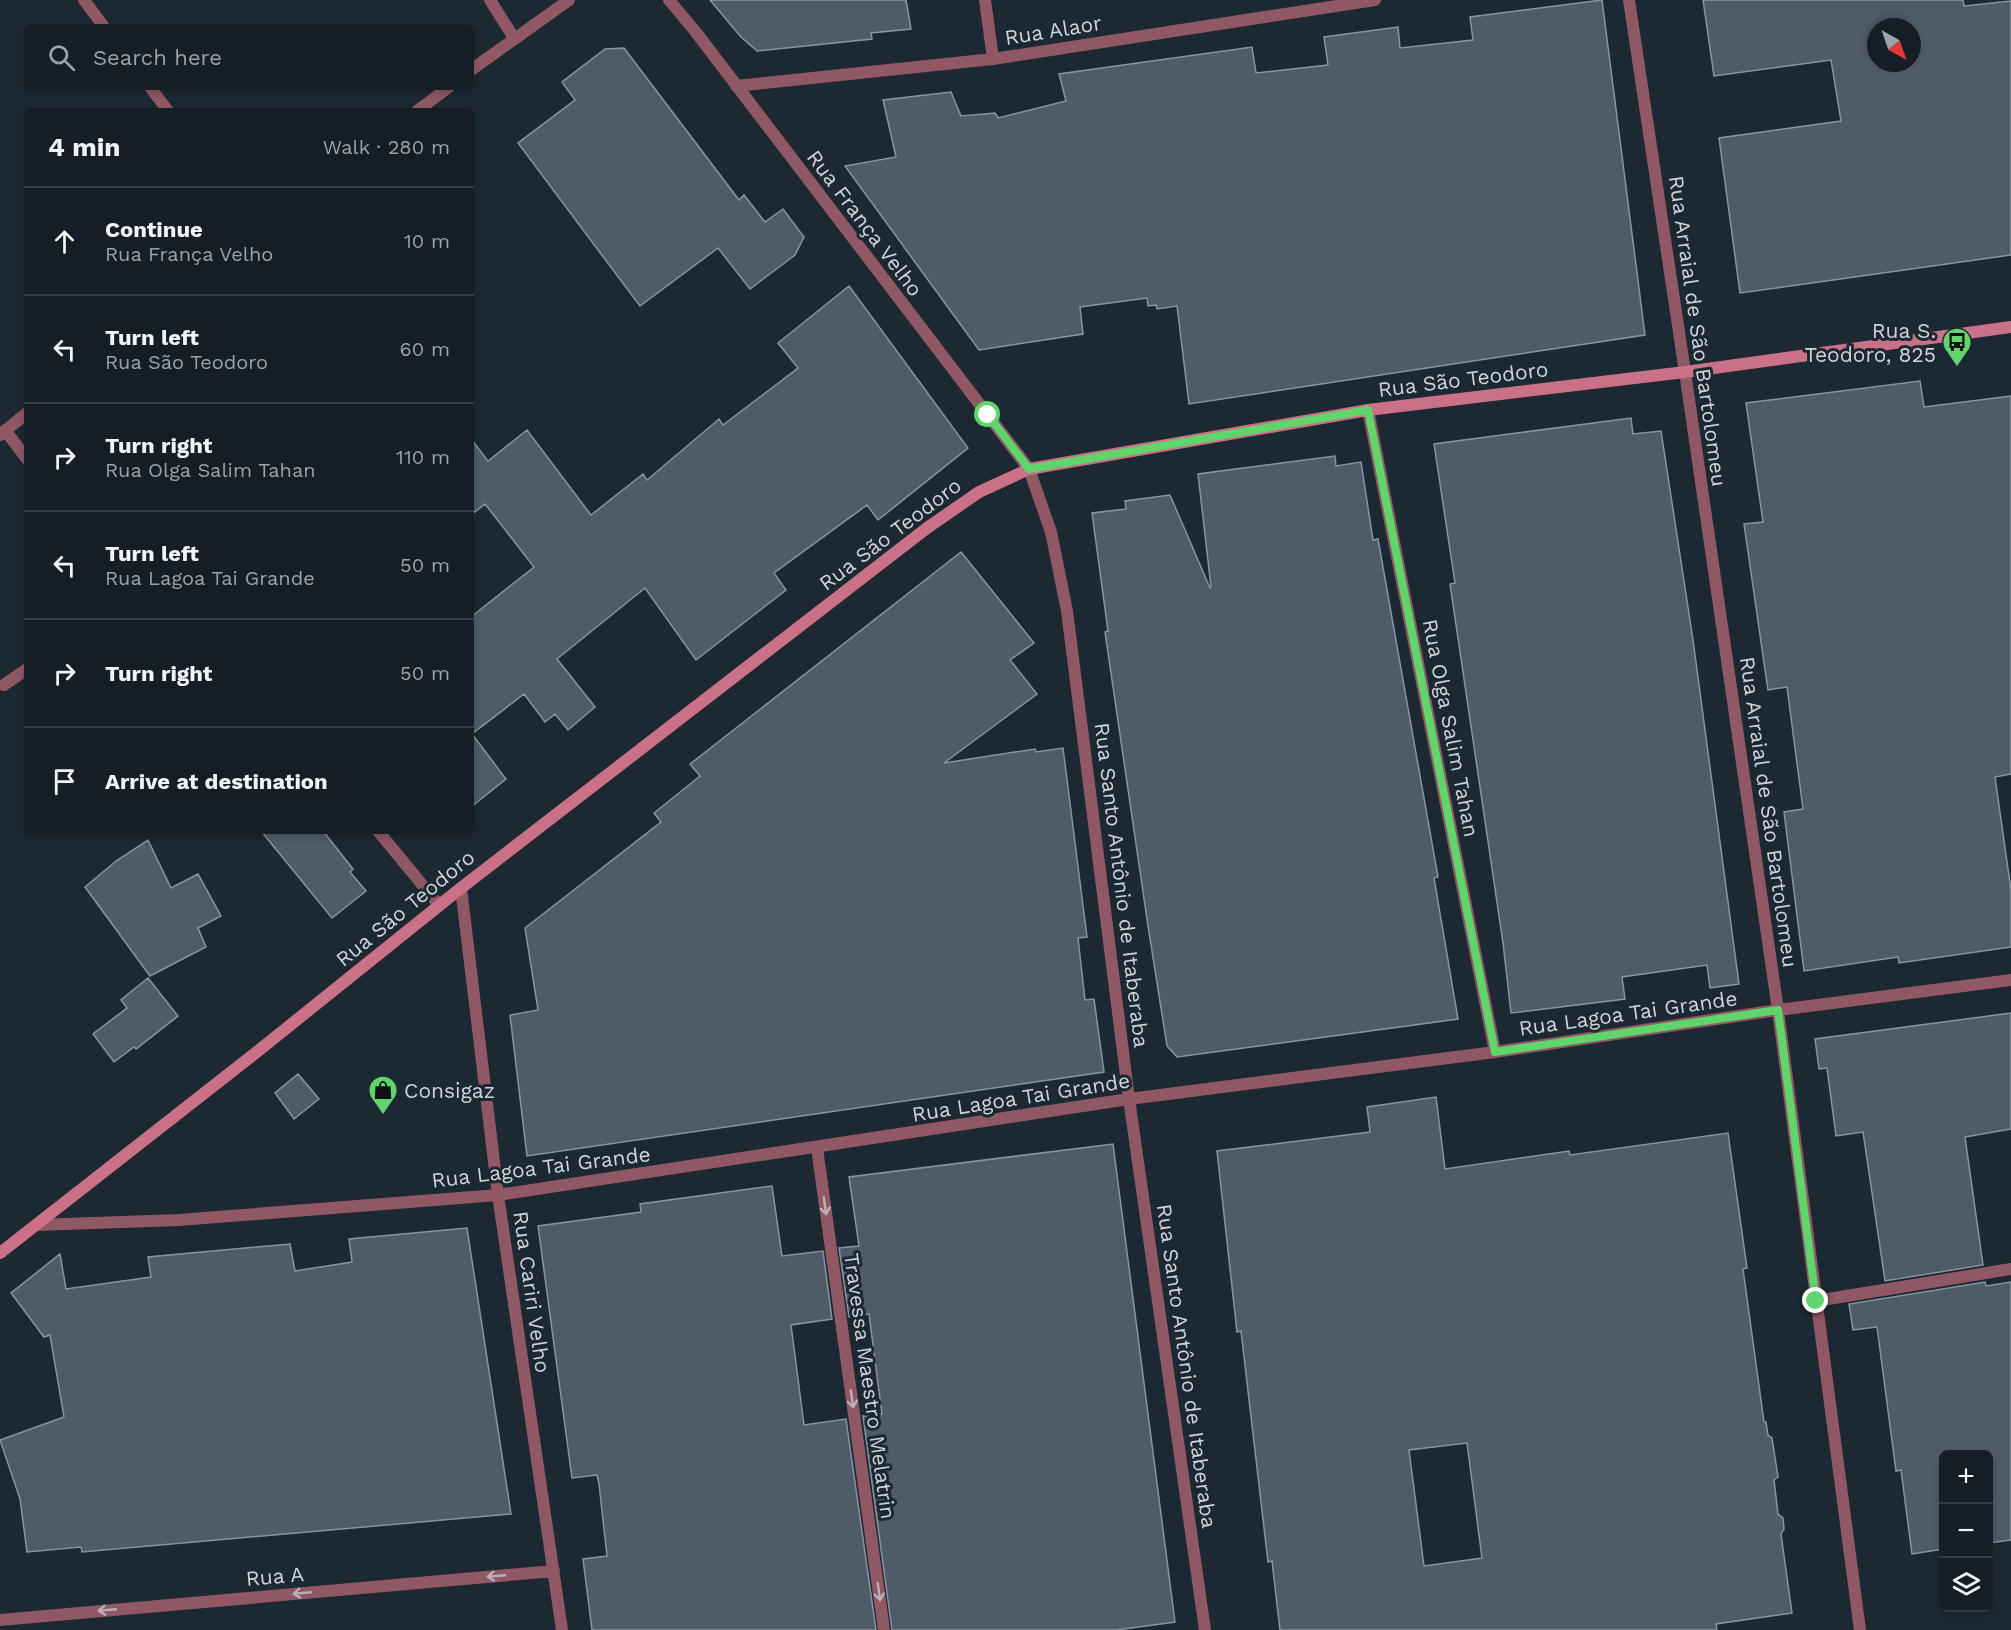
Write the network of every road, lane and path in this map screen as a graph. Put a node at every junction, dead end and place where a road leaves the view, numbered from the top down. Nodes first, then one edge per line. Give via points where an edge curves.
1 (84, 0) edge
2 (490, 0) edge
3 (569, 0) edge
4 (669, 0) edge
5 (985, 0) edge
6 (1375, 0) edge
7 (1629, 0) edge
8 (102, 24) edge
9 (514, 38) junction
10 (993, 59) junction
11 (474, 68) edge
12 (736, 86) junction
13 (152, 90) edge
14 (445, 90) edge
15 (166, 108) edge
16 (421, 108) edge
17 (2011, 327) edge
18 (1685, 372) junction
19 (1368, 410) junction
20 (24, 416) edge
21 (3, 433) edge
22 (24, 456) edge
23 (1029, 469) junction
24 (24, 671) edge
25 (4, 685) dead end
26 (380, 834) edge
27 (461, 888) junction
28 (439, 905) junction
29 (2011, 980) edge
30 (1778, 1010) junction
31 (1495, 1052) junction
32 (1129, 1099) junction
33 (817, 1148) junction
34 (498, 1196) junction
35 (36, 1225) junction
36 (0, 1253) edge
37 (2011, 1269) edge
38 (1816, 1301) junction
39 (554, 1571) junction
40 (0, 1620) edge
41 (562, 1630) edge
42 (884, 1630) edge
43 (1205, 1630) edge
44 (1860, 1630) edge

1 - 8 street
2 - 9 street
3 - 9 street
4 - 12 street, Rua França Velho
5 - 10 street
6 - 10 street, Rua Alaor
7 - 18 street, Rua Arraial de São Bartolomeu
9 - 11 street
10 - 12 street, Rua Alaor
12 - 23 street, Rua França Velho
13 - 15 street
14 - 16 street
17 - 18 main road, Rua São Teodoro
18 - 19 main road, Rua São Teodoro
18 - 30 street, Rua Arraial de São Bartolomeu
19 - 23 main road, Rua São Teodoro
19 - 31 street, Rua Olga Salim Tahan
20 - 21 street
21 - 22 street
23 - 27 main road, Rua São Teodoro via 978,492 927,528
23 - 32 street, Rua Santo Antônio de Itaberaba via 1051,532 1068,611
24 - 25 street
26 - 28 street
27 - 28 main road, Rua São Teodoro
27 - 34 street, Rua Cariri Velho
28 - 35 main road, Rua São Teodoro
29 - 30 street, Rua Lagoa Tai Grande
30 - 31 street, Rua Lagoa Tai Grande
30 - 38 street, Rua Arraial de São Bartolomeu
31 - 32 street, Rua Lagoa Tai Grande
32 - 33 street, Rua Lagoa Tai Grande
32 - 43 street, Rua Santo Antônio de Itaberaba
33 - 34 street, Rua Lagoa Tai Grande
33 -> 42 street, Travessa Maestro Melatrin
34 - 35 street, Rua Lagoa Tai Grande via 179,1220
34 - 39 street, Rua Cariri Velho
35 - 36 main road, Rua São Teodoro
37 - 38 street
38 - 44 street, Rua Arraial de São Bartolomeu
39 -> 40 street, Rua A
39 - 41 street, Rua Cariri Velho

